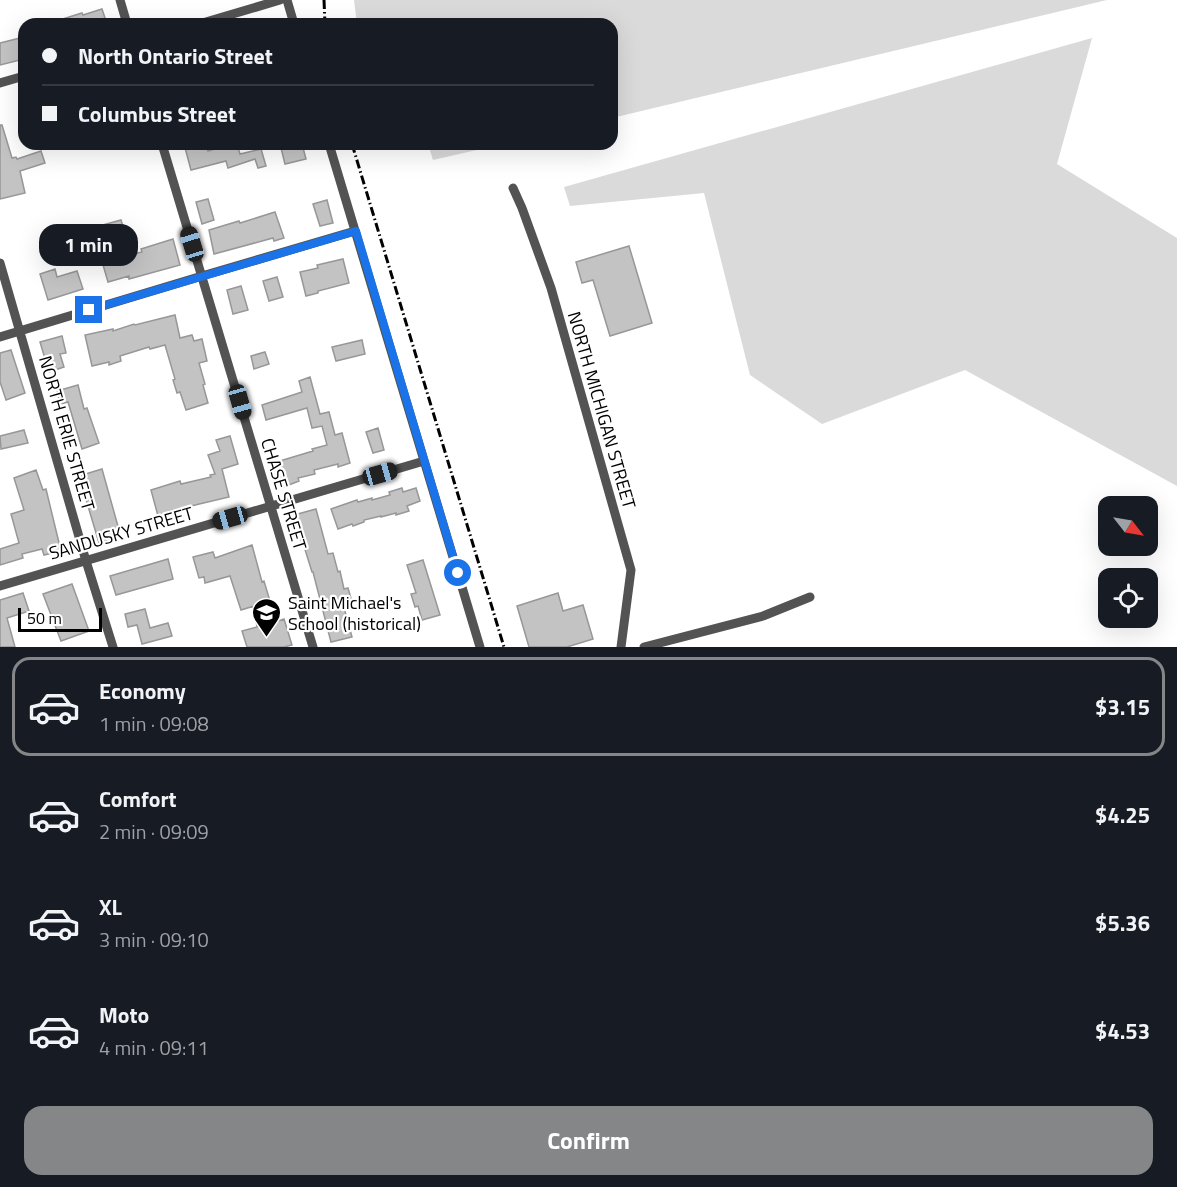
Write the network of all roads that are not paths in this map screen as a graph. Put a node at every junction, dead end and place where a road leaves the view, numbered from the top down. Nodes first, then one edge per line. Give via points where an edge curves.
1 (120, 0) edge
2 (280, 0) edge
3 (286, 0) edge
4 (125, 18) edge
5 (219, 18) edge
6 (292, 18) edge
7 (18, 78) edge
8 (0, 83) edge
9 (164, 150) edge
10 (331, 150) edge
11 (513, 188) dead end
12 (356, 231) junction
13 (0, 263) edge
14 (202, 276) junction
15 (21, 331) junction
16 (0, 338) edge
17 (424, 461) junction
18 (270, 506) junction
19 (86, 561) junction
20 (0, 586) edge
21 (810, 597) dead end
22 (113, 647) edge
23 (313, 647) edge
24 (480, 647) edge
25 (621, 647) edge
26 (644, 647) edge

1 - 4 street
2 - 5 street
3 - 6 street
7 - 8 street
9 - 14 street, CHASE STREET
10 - 12 street
11 - 25 street, NORTH MICHIGAN STREET via 550,288 630,570
12 - 14 street
12 - 17 street
13 - 15 street, NORTH ERIE STREET
14 - 15 street
14 - 18 street, CHASE STREET
15 - 16 street
15 - 19 street, NORTH ERIE STREET
17 - 18 street, SANDUSKY STREET
17 - 24 street
18 - 19 street, SANDUSKY STREET
18 - 23 street, CHASE STREET
19 - 20 street, SANDUSKY STREET
19 - 22 street, NORTH ERIE STREET
21 - 26 street via 763,616

